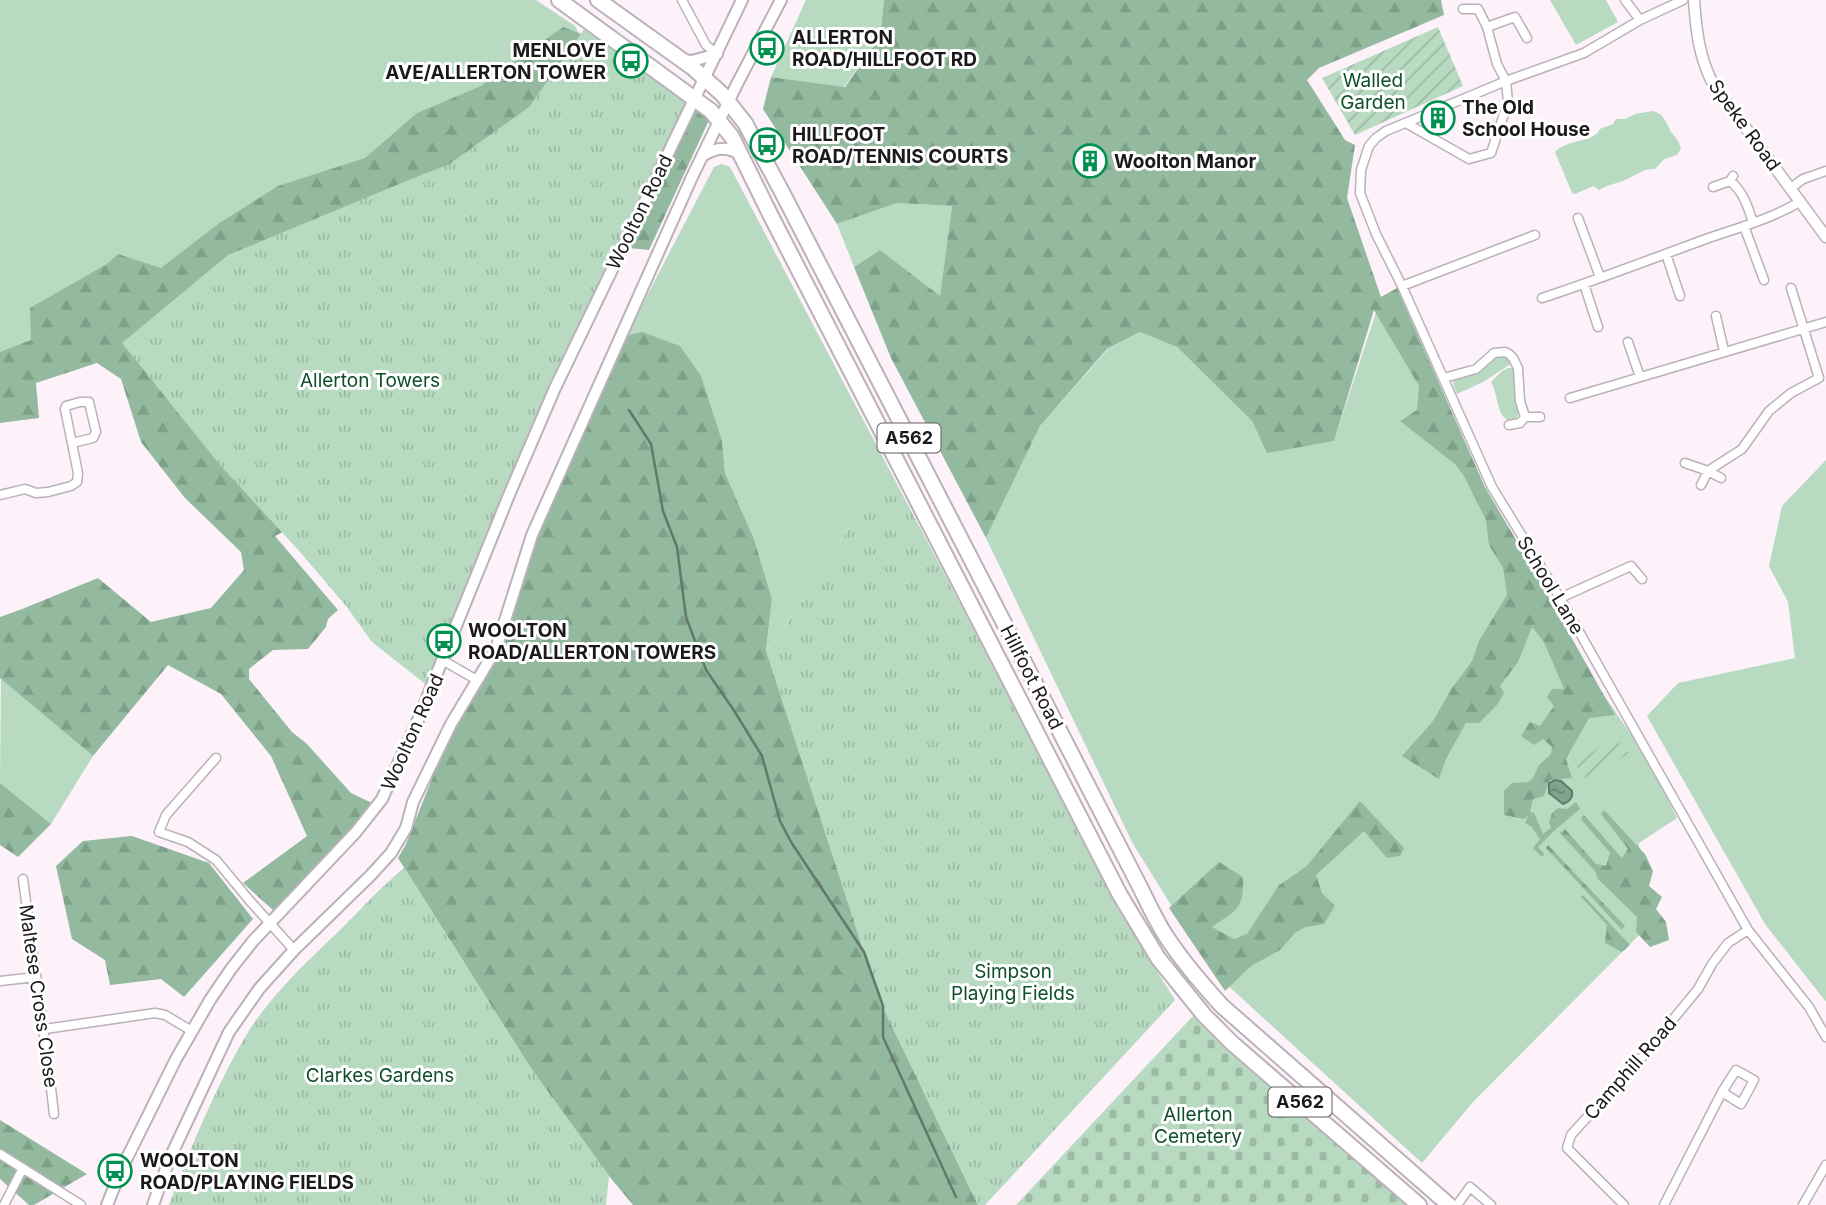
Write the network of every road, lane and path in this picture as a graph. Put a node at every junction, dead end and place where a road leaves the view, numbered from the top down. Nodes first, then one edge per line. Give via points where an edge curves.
1 (559, 0) edge
2 (598, 0) edge
3 (682, 0) edge
4 (742, 0) edge
5 (782, 0) edge
6 (1625, 0) edge
7 (1683, 0) edge
8 (1694, 0) edge
9 (1463, 9) dead end
10 (1640, 20) junction
11 (1487, 27) junction
12 (1527, 38) dead end
13 (717, 54) junction
14 (682, 60) junction
15 (705, 78) junction
16 (1506, 81) junction
17 (694, 98) junction
18 (729, 102) junction
19 (720, 121) junction
20 (1406, 123) junction
21 (704, 155) junction
22 (741, 156) junction
23 (1826, 171) edge
24 (1713, 187) dead end
25 (1791, 188) junction
26 (1801, 201) junction
27 (1578, 218) dead end
28 (1753, 222) junction
29 (1744, 226) junction
30 (1535, 235) dead end
31 (1826, 237) edge
32 (1665, 254) junction
33 (1600, 277) junction
34 (1764, 279) dead end
35 (1584, 284) junction
36 (1402, 286) junction
37 (1791, 288) dead end
38 (1680, 296) dead end
39 (1542, 298) dead end
40 (1716, 316) dead end
41 (1826, 322) edge
42 (1598, 327) dead end
43 (1805, 329) junction
44 (1628, 342) dead end
45 (1724, 351) junction
46 (1640, 377) junction
47 (1444, 378) junction
48 (1570, 398) dead end
49 (1525, 417) junction
50 (1540, 417) dead end
51 (1509, 425) dead end
52 (72, 443) junction
53 (1685, 463) dead end
54 (1709, 471) junction
55 (1721, 478) dead end
56 (1700, 485) dead end
57 (0, 495) edge
58 (1642, 579) dead end
59 (1560, 598) junction
60 (442, 660) junction
61 (477, 680) junction
62 (215, 758) dead end
63 (23, 879) dead end
64 (270, 924) junction
65 (1748, 929) junction
66 (294, 950) junction
67 (36, 977) junction
68 (0, 981) edge
69 (1212, 996) junction
70 (1199, 1009) junction
71 (45, 1029) junction
72 (192, 1031) junction
73 (1826, 1037) edge
74 (1722, 1092) dead end
75 (54, 1114) dead end
76 (0, 1154) edge
77 (1826, 1165) edge
78 (23, 1168) junction
79 (0, 1186) edge
80 (10, 1192) junction
81 (4, 1205) edge
82 (81, 1205) edge
83 (107, 1205) edge
84 (153, 1205) edge
85 (1419, 1205) edge
86 (1449, 1205) edge
87 (1457, 1205) edge
88 (1491, 1205) edge
89 (1624, 1205) edge
90 (1664, 1205) edge
91 (1803, 1205) edge

1 - 17 highway, A562
2 - 14 highway, A562
3 - 13 street via 706,45
4 - 13 main road, Woolton Road
5 - 18 main road, Woolton Road
6 - 10 street
7 - 10 street, School Lane
8 - 25 street, Speke Road via 1699,47 1712,82
9 - 11 street via 1478,9
10 - 16 street, School Lane via 1584,53
11 - 12 street via 1515,17
11 - 16 street
13 - 14 main road
13 - 15 main road, Woolton Road
14 - 15 highway, A562
15 - 17 main road, Woolton Road
15 - 18 highway, Hillfoot Road / A562
16 - 20 street, School Lane
16 - 20 street via 1508,102 1490,153 1469,159
17 - 19 highway, A562
17 - 60 main road, Woolton Road via 555,388
18 - 19 main road, Woolton Road
18 - 69 highway, Hillfoot Road / A562 via 789,206 1139,887 1165,935
19 - 21 main road, Woolton Road
19 - 22 highway, Hillfoot Road / A562
20 - 36 street, School Lane via 1386,131 1369,146 1360,194
21 - 22 main road via 724,148
21 - 61 main road, Woolton Road via 532,535 496,649
22 - 70 highway, Hillfoot Road / A562 via 1120,895 1157,958
23 - 25 street
24 - 28 street via 1731,178
25 - 26 street, Speke Road
26 - 28 street
26 - 31 street, Speke Road
27 - 33 street
28 - 29 street
29 - 32 street
29 - 34 street
30 - 36 street
32 - 33 street
32 - 38 street
33 - 35 street
35 - 39 street
35 - 42 street
36 - 47 street, School Lane
37 - 43 street
40 - 45 street
41 - 43 street
43 - 45 street
43 - 54 street via 1819,378 1769,411 1742,449
44 - 46 street
45 - 46 street
46 - 48 street
47 - 49 street via 1476,369 1494,353 1505,352 1518,368
47 - 59 street, School Lane via 1492,487
49 - 50 street
49 - 51 street
52 - 52 street via 66,406 89,402 96,432 93,438
52 - 57 street via 77,482 48,492 25,489
53 - 54 street
54 - 55 street
54 - 56 street
58 - 59 street via 1631,566
59 - 65 street, School Lane
60 - 61 street
60 - 64 main road, Woolton Road via 382,799
61 - 66 main road, Woolton Road via 451,724 391,853
62 - 64 street via 166,815 159,832 188,842 216,860
63 - 67 street, Maltese Cross Close
64 - 66 street
64 - 72 main road, Woolton Road via 230,970
65 - 73 street, School Lane via 1809,1007
65 - 89 street, Camphill Road via 1728,943 1698,989 1571,1135 1567,1148
66 - 84 main road, Woolton Road via 258,989 229,1032
67 - 68 street
67 - 71 street, Maltese Cross Close
69 - 70 street
69 - 86 highway, Hillfoot Road / A562
70 - 85 highway, Hillfoot Road / A562
71 - 72 street via 155,1013
71 - 75 street, Maltese Cross Close
72 - 83 main road, Woolton Road
74 - 90 street
76 - 78 street
77 - 91 street
78 - 80 street
78 - 82 street
79 - 80 street
80 - 81 street
87 - 88 street via 1470,1187

